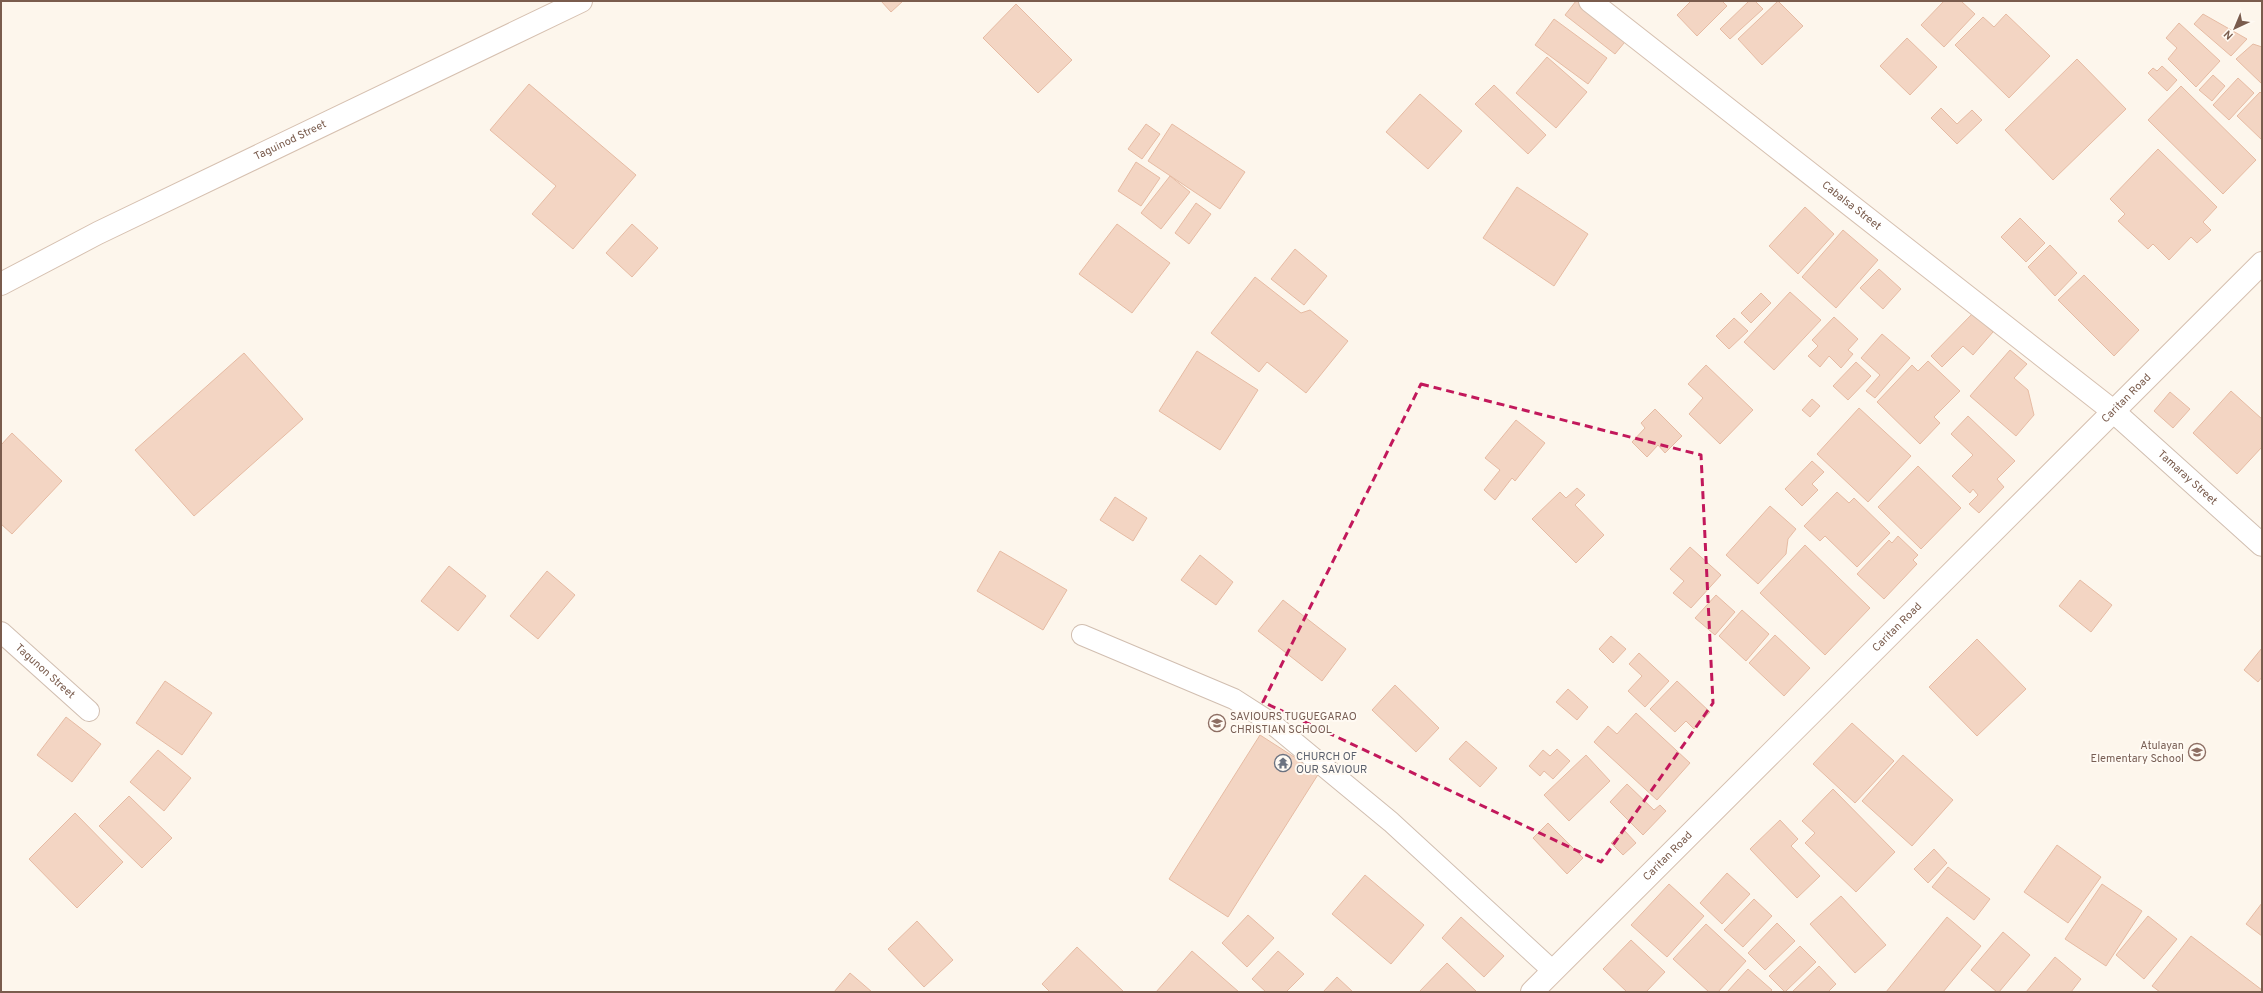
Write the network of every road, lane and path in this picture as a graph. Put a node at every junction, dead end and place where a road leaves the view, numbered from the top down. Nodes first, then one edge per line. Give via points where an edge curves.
1 (581, 1) edge
2 (1590, 1) edge
3 (2262, 263) edge
4 (1, 284) edge
5 (2113, 411) junction
6 (2262, 545) edge
7 (1, 632) edge
8 (1082, 635) dead end
9 (89, 712) dead end
10 (1553, 971) junction
11 (1532, 992) edge

1 - 4 street, Taguinod Street via 98,234
2 - 5 street, Cabalsa Street
3 - 5 street, Caritan Road
5 - 6 street, Tamaray Street
5 - 10 street, Caritan Road
7 - 9 lane, Tagunon Street
8 - 10 lane via 1234,699 1270,722 1391,822
10 - 11 street, Caritan Road

